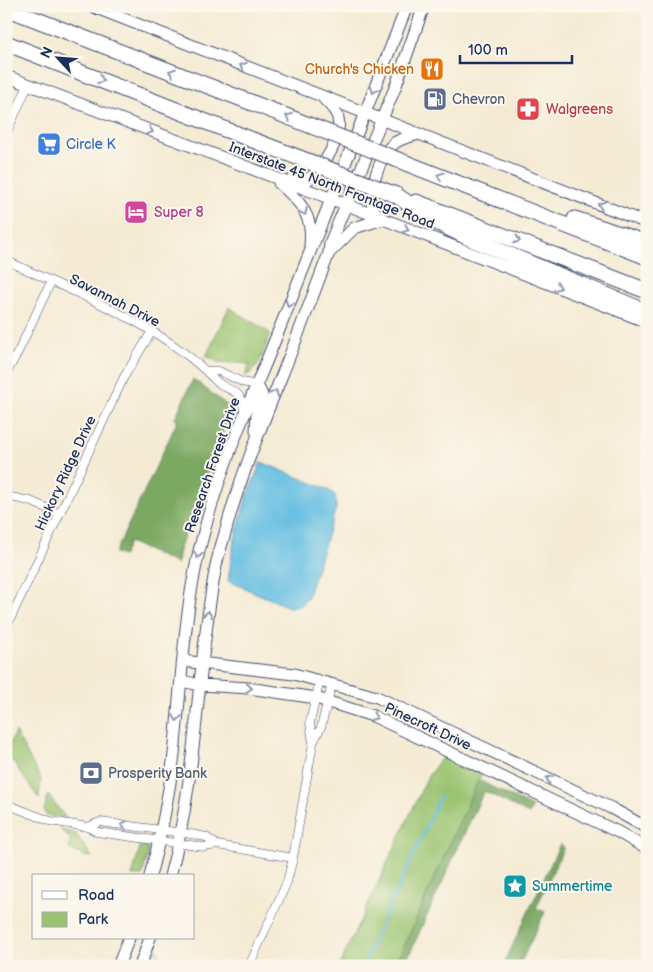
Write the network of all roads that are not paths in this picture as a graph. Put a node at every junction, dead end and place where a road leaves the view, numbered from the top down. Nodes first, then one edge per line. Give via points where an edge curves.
1 (407, 6) edge
2 (424, 6) edge
3 (93, 7) edge
4 (6, 8) edge
5 (6, 43) edge
6 (6, 76) edge
7 (28, 84) junction
8 (321, 96) junction
9 (365, 112) junction
10 (382, 119) junction
11 (6, 134) edge
12 (419, 134) junction
13 (272, 177) junction
14 (332, 199) junction
15 (345, 204) junction
16 (528, 211) junction
17 (383, 219) junction
18 (647, 223) edge
19 (469, 230) junction
20 (647, 243) edge
21 (328, 253) junction
22 (647, 257) edge
23 (308, 259) junction
24 (6, 260) edge
25 (51, 282) junction
26 (647, 291) edge
27 (647, 312) edge
28 (647, 322) edge
29 (152, 331) junction
30 (208, 371) junction
31 (6, 374) edge
32 (257, 385) junction
33 (244, 419) junction
34 (255, 442) junction
35 (6, 496) edge
36 (60, 514) junction
37 (6, 628) edge
38 (183, 661) junction
39 (203, 663) junction
40 (320, 680) junction
41 (181, 681) junction
42 (332, 684) junction
43 (201, 685) junction
44 (316, 698) junction
45 (327, 701) junction
46 (313, 743) junction
47 (6, 804) edge
48 (88, 827) junction
49 (647, 828) edge
50 (161, 830) junction
51 (180, 838) junction
52 (158, 842) junction
53 (217, 845) junction
54 (647, 849) edge
55 (293, 858) junction
56 (150, 874) edge
57 (171, 874) edge
58 (128, 940) edge
59 (149, 940) edge
60 (118, 966) edge
61 (140, 966) edge
62 (249, 966) edge

1 -> 9 main road, Research Forest Drive
2 - 10 main road
8 -> 3 main road
16 -> 4 highway, bridge
5 -> 19 highway, bridge via 396,195 434,221
6 - 7 main road, Interstate 45 North Frontage Road
7 - 11 street
7 -> 13 main road, Interstate 45 North Frontage Road
8 - 9 main road
8 - 13 main road via 338,117 327,159 305,182 278,172
9 - 10 main road
9 - 14 main road, Research Forest Drive
10 - 12 main road
10 - 15 main road
12 - 17 main road via 396,142 383,159 372,192 372,205
18 -> 12 main road
13 - 14 main road, Interstate 45 North Frontage Road
13 -> 23 main road via 294,195 306,212 312,233
14 - 15 main road, Interstate 45 North Frontage Road
14 - 23 main road, Research Forest Drive
15 - 17 main road, Interstate 45 North Frontage Road
15 - 21 main road
16 - 20 highway via 578,220
16 - 22 highway
17 - 21 main road via 354,228
17 -> 28 main road, Interstate 45 North Frontage Road
19 -> 26 highway
19 - 27 highway
34 -> 21 main road
23 -> 32 main road, Research Forest Drive
24 - 25 street, Savannah Drive
25 - 29 street, Savannah Drive
25 - 31 street
29 - 30 street, Savannah Drive
29 - 36 street, Hickory Ridge Drive via 124,377
30 - 32 street, Savannah Drive via 219,371
30 - 33 street, Savannah Drive via 215,380 237,392 243,404
32 - 33 main road, Research Forest Drive
32 - 34 main road via 262,395
33 -> 38 main road, Research Forest Drive via 204,528
39 -> 34 main road via 216,564
35 - 36 street
36 - 37 street, Hickory Ridge Drive
38 - 39 main road, Pinecroft Drive
38 - 41 main road, Research Forest Drive
39 - 40 main road, Pinecroft Drive
39 - 43 main road
40 - 42 main road, Pinecroft Drive
40 - 44 street
41 - 43 main road, Pinecroft Drive
41 -> 50 main road, Research Forest Drive via 173,760
42 - 45 street
49 -> 42 main road, Pinecroft Drive via 376,697
43 -> 44 main road, Pinecroft Drive
43 - 51 main road
44 - 45 main road, Pinecroft Drive
44 - 46 street via 310,722
45 - 46 street via 321,727
45 -> 54 main road, Pinecroft Drive via 373,716 618,832
46 - 55 street
47 - 48 street via 50,821
50 -> 48 street via 100,822
48 - 52 street via 98,832
50 - 51 street
50 - 52 main road, Research Forest Drive
51 - 52 street
51 - 53 street via 204,848
51 - 53 street via 206,837
51 - 57 main road
52 - 56 main road, Research Forest Drive
53 - 55 street
55 - 62 street via 287,882
58 - 60 main road
59 - 61 main road

